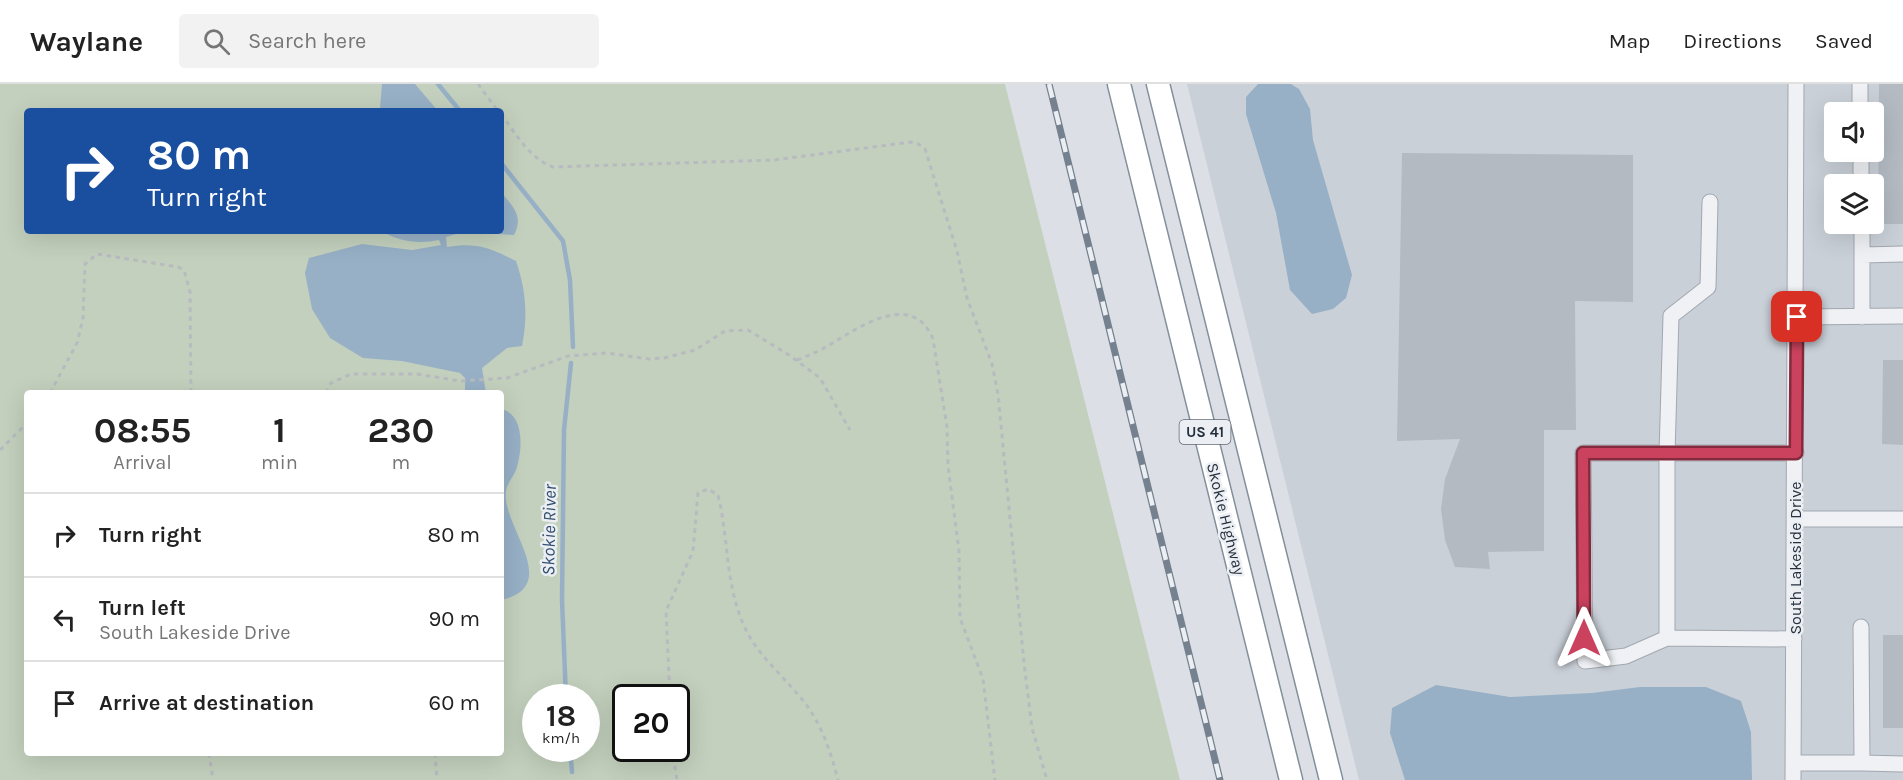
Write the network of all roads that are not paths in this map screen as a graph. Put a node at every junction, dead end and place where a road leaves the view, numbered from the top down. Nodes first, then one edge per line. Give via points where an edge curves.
1 (1119, 84) edge
2 (1158, 84) edge
3 (1796, 84) edge
4 (1860, 84) edge
5 (1860, 102) edge
6 (1710, 202) dead end
7 (1862, 234) edge
8 (1903, 254) edge
9 (1862, 255) junction
10 (1903, 316) edge
11 (1797, 317) junction
12 (1862, 317) junction
13 (1796, 453) junction
14 (1667, 454) junction
15 (1795, 519) junction
16 (1903, 519) edge
17 (1861, 627) dead end
18 (1667, 638) junction
19 (1794, 639) junction
20 (1793, 763) junction
21 (1862, 763) junction
22 (1903, 764) edge
23 (1291, 780) edge
24 (1330, 780) edge
25 (1793, 780) edge

1 - 23 highway, Skokie Highway / US 41
2 - 24 highway, US 41
3 - 11 street, South Lakeside Drive
4 - 5 street
6 - 14 street via 1708,287 1671,316
7 - 9 street
8 - 9 street
9 - 12 street
10 - 12 street
11 - 12 street
11 - 13 street, South Lakeside Drive
13 - 14 street
13 - 15 street, South Lakeside Drive
14 - 18 street
14 - 18 street via 1583,453 1585,661 1626,656
15 - 16 street
15 - 19 street, South Lakeside Drive
17 - 21 street
18 - 19 street
19 - 20 street, South Lakeside Drive
20 - 21 street
20 - 25 street, South Lakeside Drive
21 - 22 street

